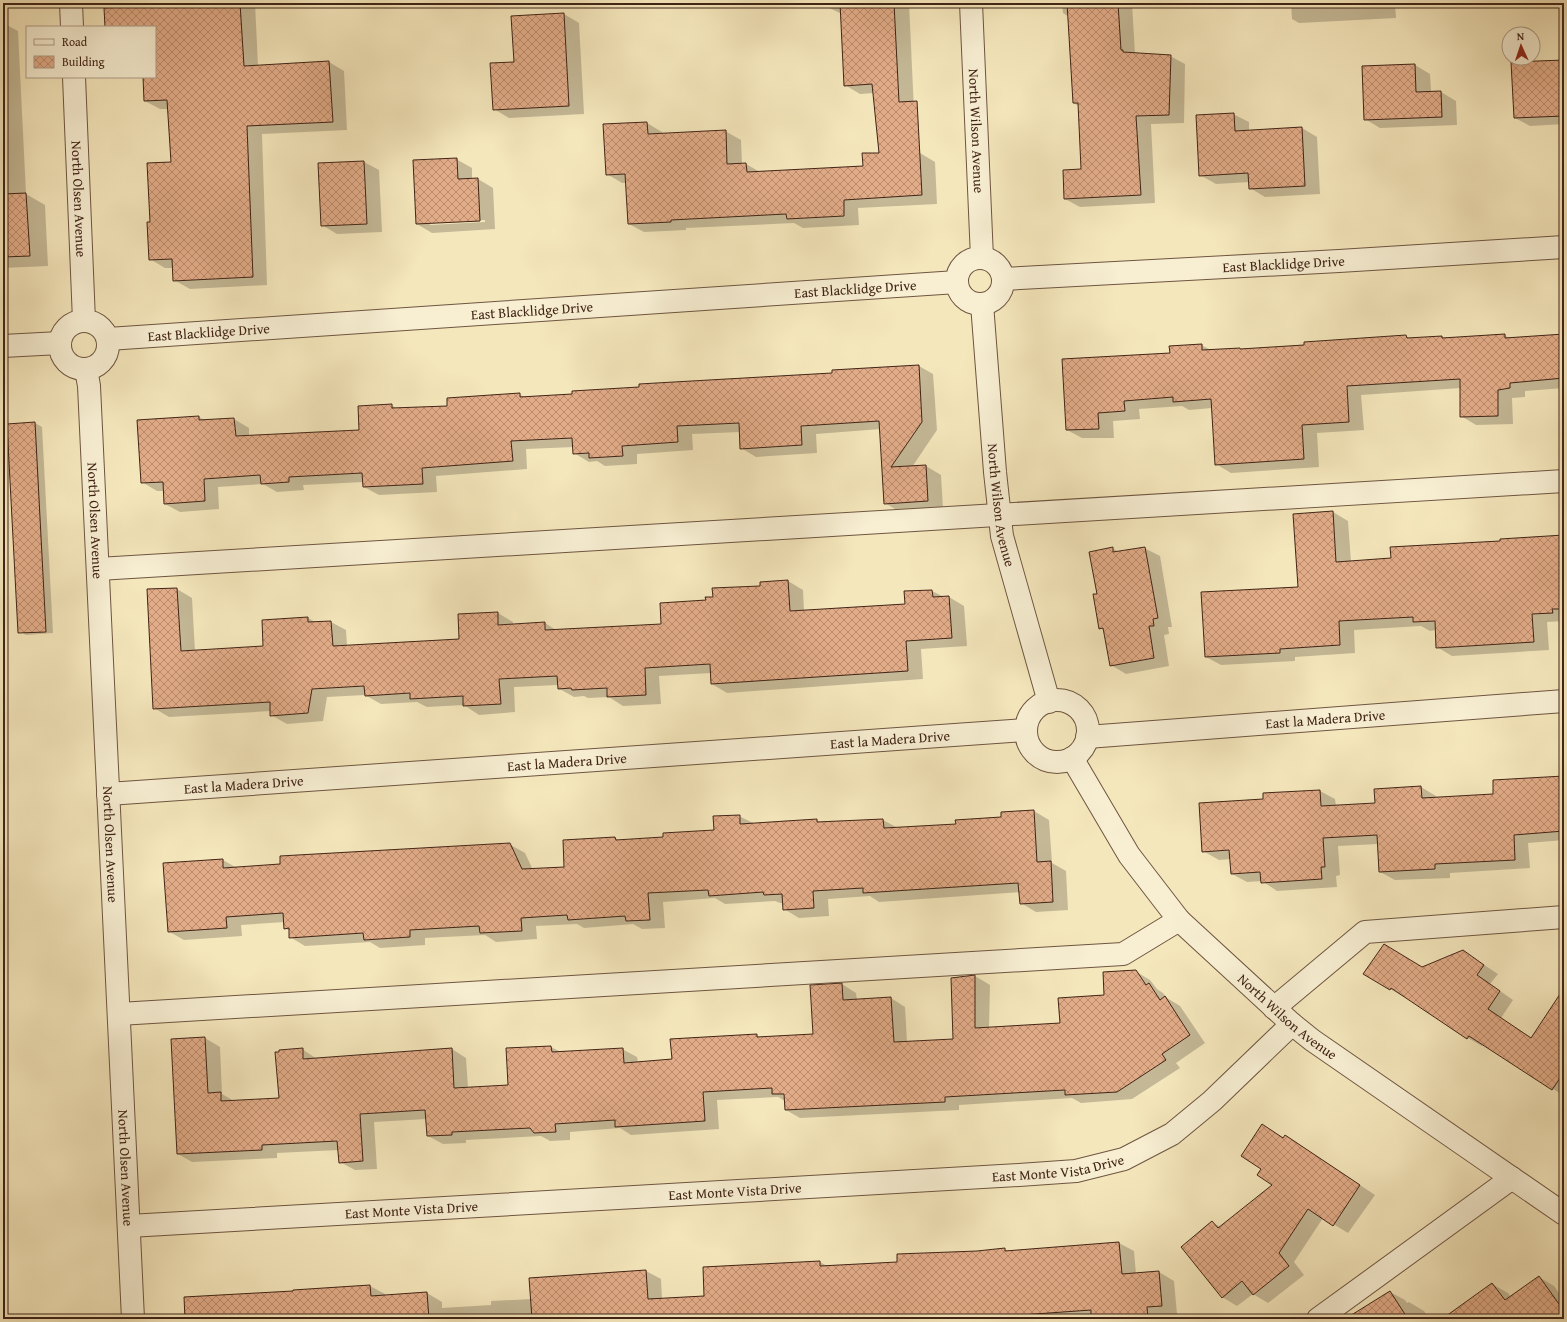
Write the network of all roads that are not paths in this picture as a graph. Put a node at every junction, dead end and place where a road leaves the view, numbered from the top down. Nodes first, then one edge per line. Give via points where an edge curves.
1 (71, 3) edge
2 (972, 3) edge
3 (72, 26) edge
4 (74, 78) edge
5 (1564, 247) edge
6 (982, 258) junction
7 (1003, 279) junction
8 (957, 282) junction
9 (982, 304) junction
10 (84, 321) junction
11 (108, 339) junction
12 (60, 343) junction
13 (3, 346) edge
14 (86, 369) junction
15 (1564, 481) edge
16 (1000, 516) junction
17 (98, 569) junction
18 (1564, 701) edge
19 (1049, 702) junction
20 (1026, 730) junction
21 (1087, 737) junction
22 (1072, 758) junction
23 (108, 794) junction
24 (1564, 917) edge
25 (1179, 920) junction
26 (1274, 1008) junction
27 (119, 1014) junction
28 (1292, 1024) junction
29 (1512, 1178) junction
30 (1564, 1214) edge
31 (128, 1226) junction
32 (133, 1319) edge
33 (1318, 1319) edge

1 - 3 street
2 - 6 street, North Wilson Avenue
4 - 10 street, North Olsen Avenue
5 - 7 street, East Blacklidge Drive
6 - 7 street via 988,259 1000,268
6 - 8 street via 964,263 956,277
7 - 9 street via 1002,290 998,296 993,301
8 - 9 street via 959,292 964,298 971,303
8 - 11 street, East Blacklidge Drive
9 - 16 street, North Wilson Avenue
10 - 11 street via 100,326
10 - 12 street via 70,326
11 - 14 street via 106,355 101,362
12 - 13 street
12 - 14 street via 65,360 71,365
14 - 17 street, North Olsen Avenue
15 - 16 street
16 - 17 street
16 - 19 street, North Wilson Avenue via 1002,536
17 - 23 street, North Olsen Avenue
18 - 21 street, East la Madera Drive
19 - 20 street via 1043,703 1035,710
19 - 21 street via 1064,701 1082,712 1087,721
20 - 22 street via 1029,745 1041,758 1052,761
20 - 23 street, East la Madera Drive
21 - 22 street via 1081,751
22 - 25 street, North Wilson Avenue via 1129,855
23 - 27 street, North Olsen Avenue
24 - 26 street via 1365,932
25 - 26 street, North Wilson Avenue
25 - 27 street via 1123,954
26 - 28 street, North Wilson Avenue
27 - 31 street, North Olsen Avenue
28 - 29 street, North Wilson Avenue
28 - 31 street, East Monte Vista Drive via 1212,1101 1172,1134 1124,1159 1076,1171
29 - 30 street, North Wilson Avenue
29 - 33 street
31 - 32 street, North Olsen Avenue

